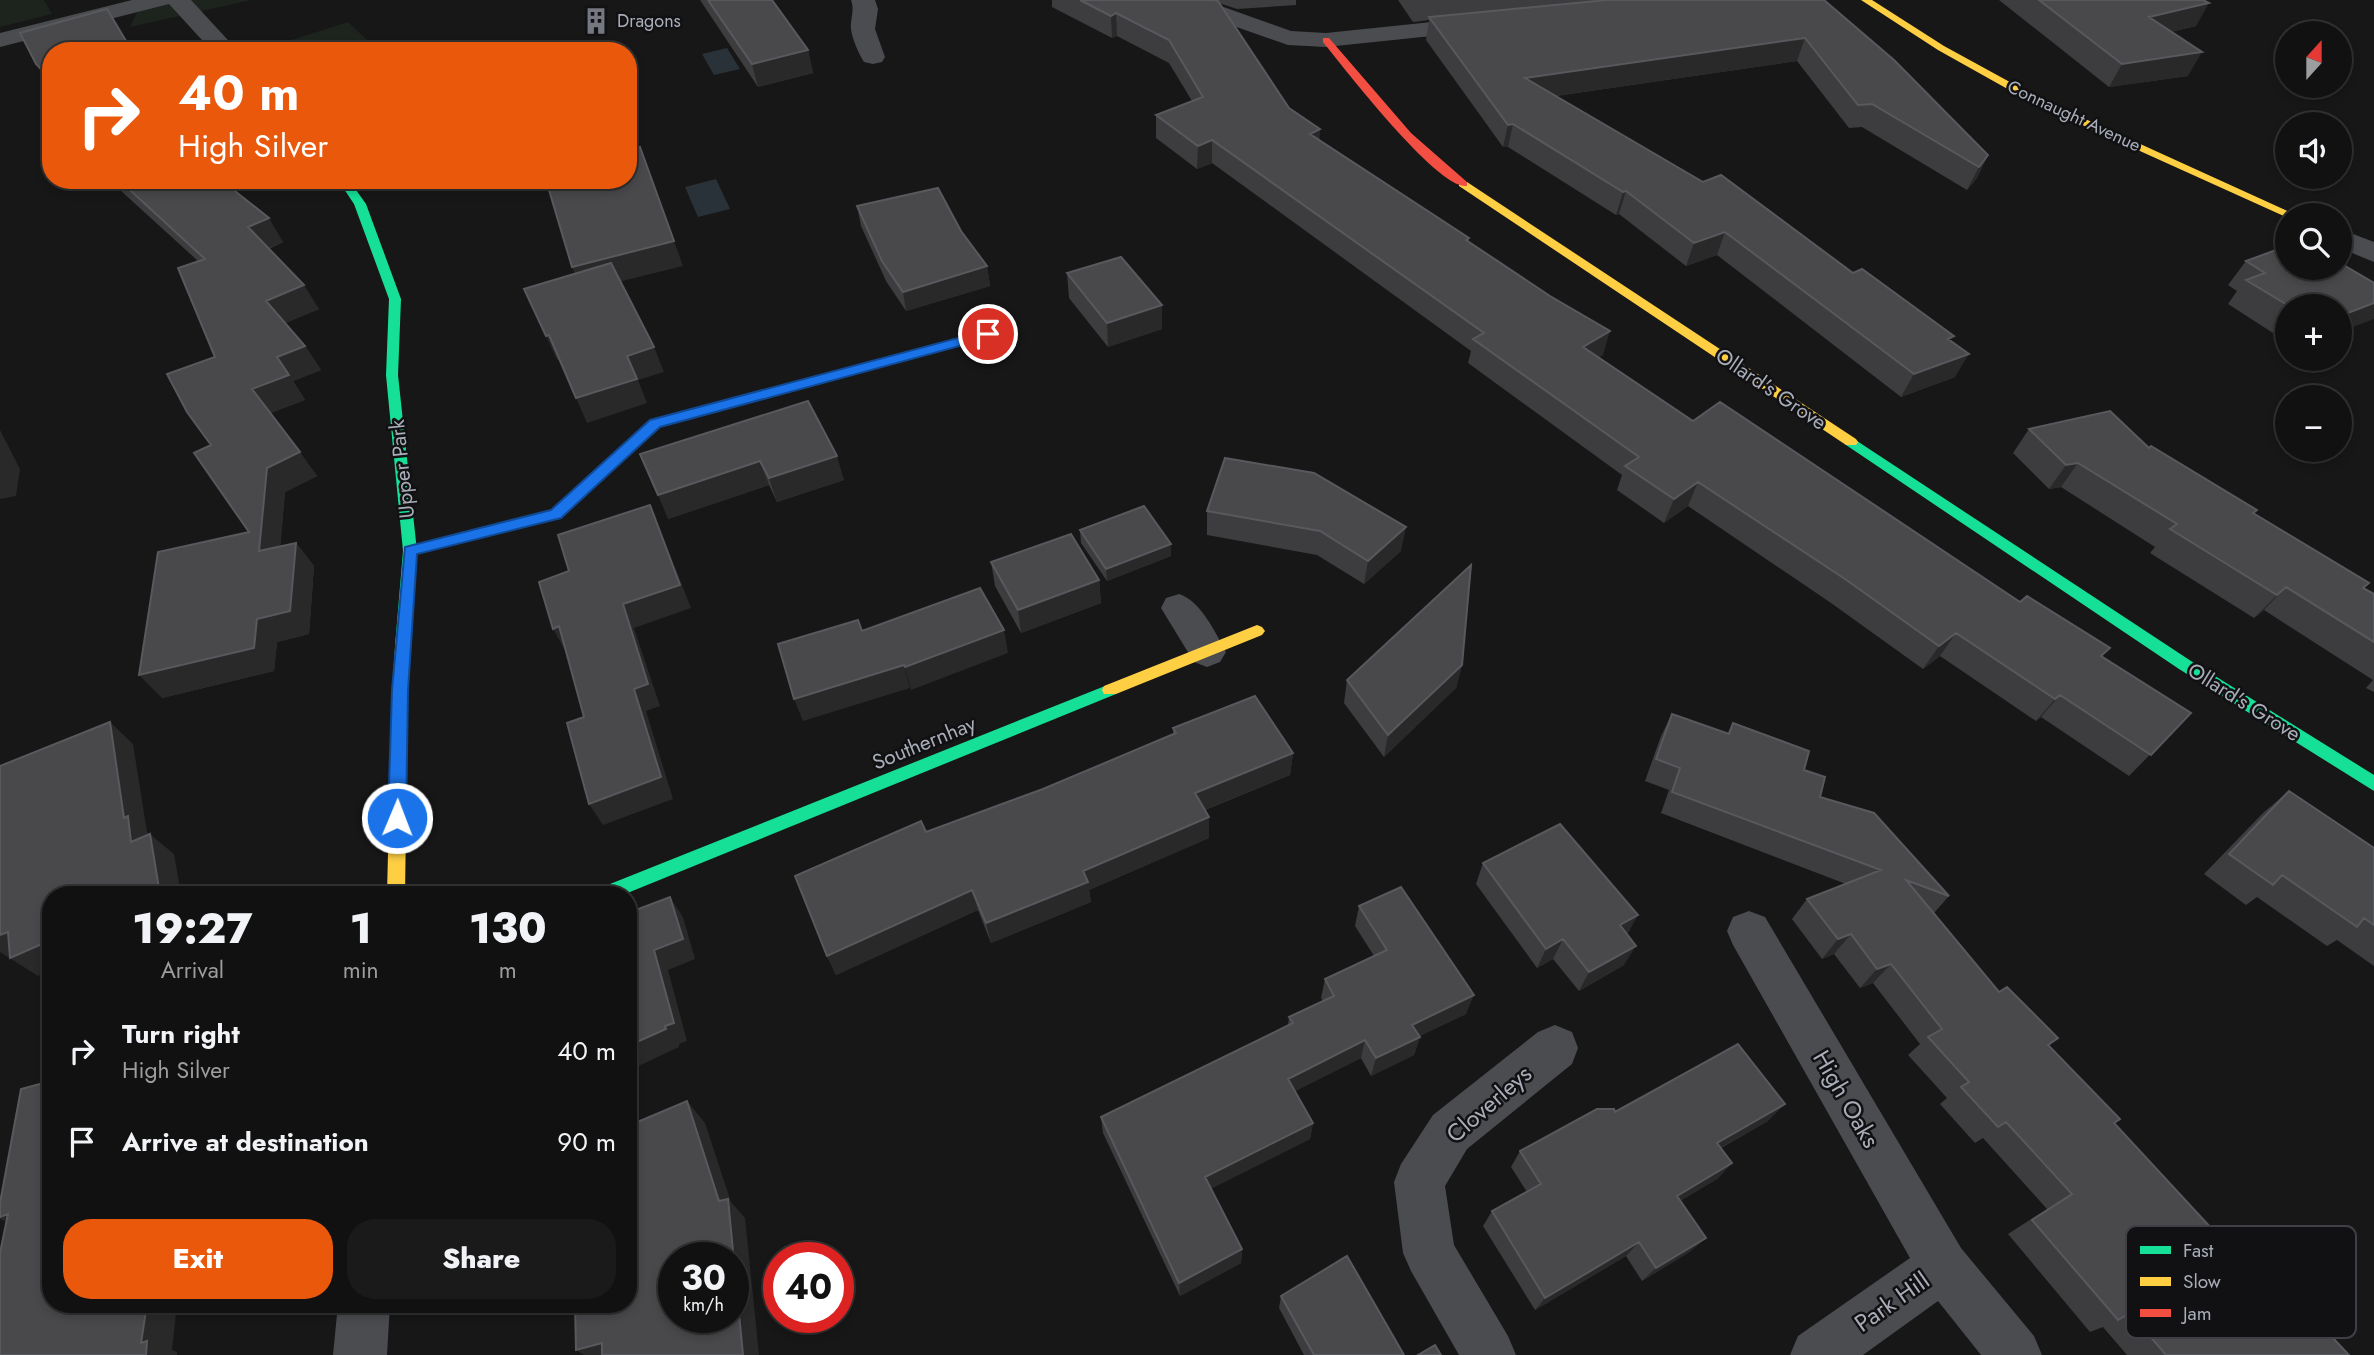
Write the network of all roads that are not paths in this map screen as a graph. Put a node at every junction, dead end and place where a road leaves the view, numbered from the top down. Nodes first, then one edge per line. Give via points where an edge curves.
1 (160, 0) edge
2 (178, 0) edge
3 (863, 0) edge
4 (1182, 0) edge
5 (1866, 0) edge
6 (1505, 22) edge
7 (0, 40) edge
8 (1326, 40) junction
9 (218, 42) edge
10 (873, 57) dead end
11 (349, 189) edge
12 (2275, 208) edge
13 (2352, 243) edge
14 (2374, 253) edge
15 (988, 334) dead end
16 (410, 551) junction
17 (1179, 608) dead end
18 (1257, 631) dead end
19 (1207, 652) junction
20 (2374, 784) edge
21 (396, 886) edge
22 (626, 886) edge
23 (1749, 931) dead end
24 (1555, 1048) dead end
25 (1944, 1266) junction
26 (363, 1313) edge
27 (359, 1355) edge
28 (1489, 1355) edge
29 (1817, 1355) edge
30 (2015, 1355) edge

1 - 7 street
2 - 9 street
3 - 10 street via 863,29
4 - 8 street via 1289,38
5 - 12 street, Connaught Avenue via 2033,99
6 - 8 street
8 - 20 street, Ollard's Grove via 1444,171 2174,657
11 - 16 street, Upper Park via 360,204 395,299 392,375
13 - 14 street
15 - 16 street via 655,424 556,514
16 - 21 street, Upper Park via 400,690
17 - 19 street
18 - 19 street, Southernhay
19 - 22 street, Southernhay
23 - 25 street, High Oaks
24 - 28 street, Cloverleys via 1450,1132 1419,1182 1429,1253
25 - 29 street, Park Hill
25 - 30 street, Park Hill
26 - 27 street

